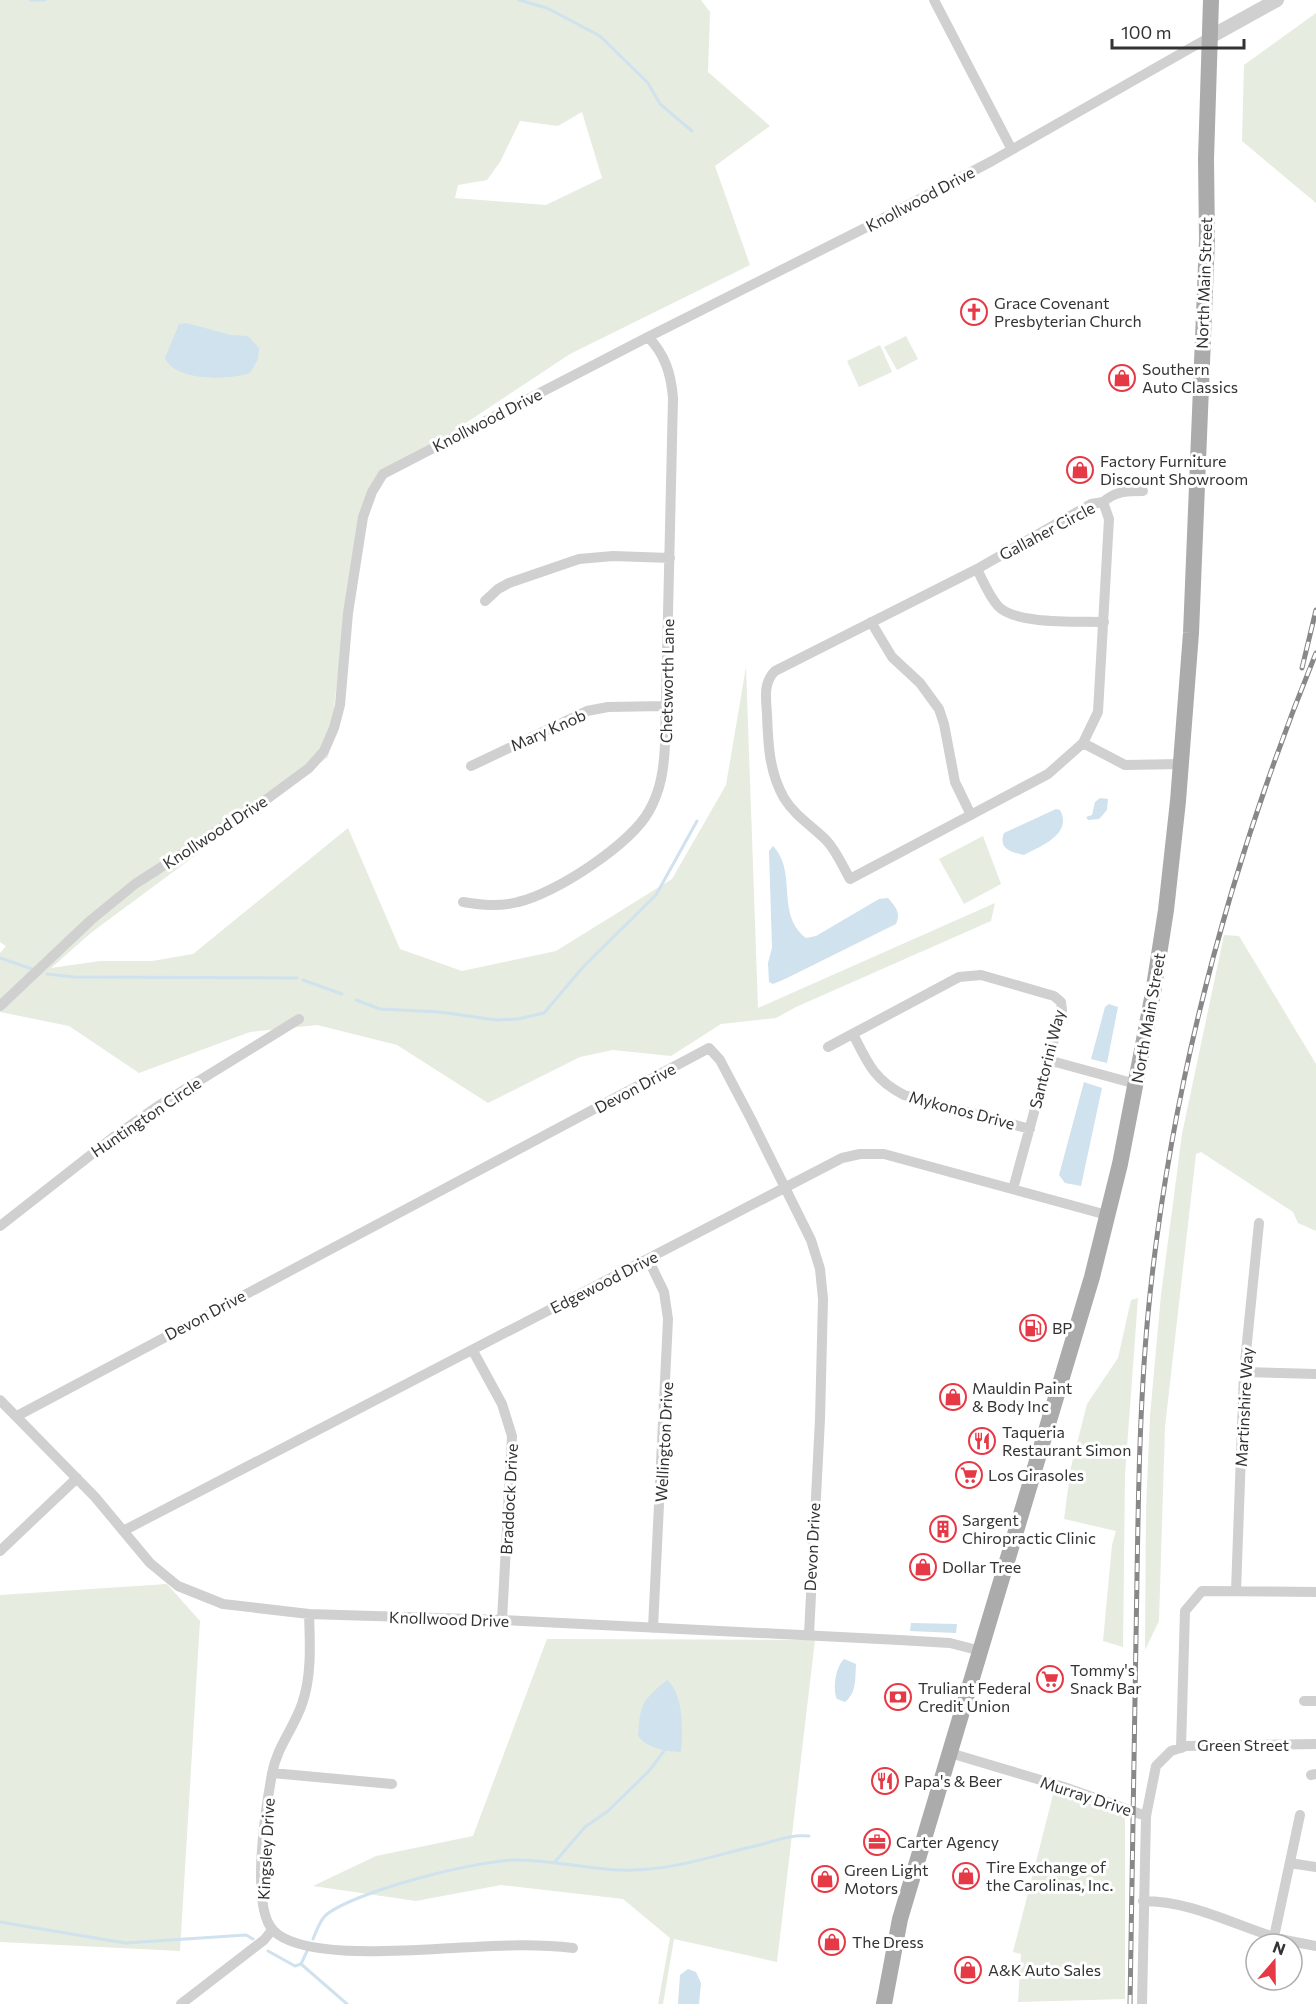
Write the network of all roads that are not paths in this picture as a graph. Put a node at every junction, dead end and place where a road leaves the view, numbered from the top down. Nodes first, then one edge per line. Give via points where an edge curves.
1 (934, 0) edge
2 (1211, 0) edge
3 (1269, 0) edge
4 (1276, 0) edge
5 (1210, 38) junction
6 (1011, 148) junction
7 (648, 337) junction
8 (1143, 491) dead end
9 (1103, 502) junction
10 (670, 558) junction
11 (977, 569) junction
12 (485, 602) dead end
13 (871, 622) junction
14 (1104, 622) junction
15 (665, 706) junction
16 (1083, 743) junction
17 (1181, 764) junction
18 (471, 766) dead end
19 (971, 815) junction
20 (463, 902) dead end
21 (0, 1006) edge
22 (299, 1019) dead end
23 (853, 1034) junction
24 (828, 1047) dead end
25 (1048, 1060) junction
26 (1136, 1084) junction
27 (1030, 1129) junction
28 (784, 1187) junction
29 (1013, 1189) junction
30 (1107, 1215) junction
31 (1259, 1223) dead end
32 (0, 1226) edge
33 (648, 1259) junction
34 (473, 1351) junction
35 (1244, 1372) junction
36 (1316, 1374) edge
37 (0, 1400) edge
38 (17, 1416) junction
39 (77, 1478) junction
40 (123, 1531) junction
41 (0, 1551) edge
42 (1236, 1591) junction
43 (1316, 1592) edge
44 (309, 1614) junction
45 (502, 1620) junction
46 (653, 1628) junction
47 (809, 1634) junction
48 (981, 1651) junction
49 (1316, 1744) edge
50 (1181, 1748) junction
51 (950, 1753) junction
52 (272, 1773) junction
53 (392, 1784) dead end
54 (1300, 1815) dead end
55 (1146, 1816) junction
56 (1290, 1863) junction
57 (1316, 1867) edge
58 (1143, 1901) junction
59 (272, 1930) junction
60 (1260, 1932) edge
61 (1275, 1932) edge
62 (573, 1948) dead end
63 (181, 2004) edge
64 (884, 2004) edge
65 (1142, 2004) edge

1 - 6 street
2 - 5 main road, North Main Street
3 - 4 street
4 - 5 street
5 - 6 street, Knollwood Drive
5 - 17 main road, North Main Street via 1208,240 1192,623
6 - 7 street, Knollwood Drive via 861,230
7 - 10 street, Chetsworth Lane via 663,356 674,398
7 - 21 street, Knollwood Drive via 383,474 363,517 348,613 340,705 324,751 309,768 267,799 135,884
8 - 9 street via 1112,494
9 - 11 street, Gallaher Circle via 1090,504
9 - 14 street, Gallaher Circle via 1109,519
10 - 12 street via 579,559 508,583
10 - 15 street, Chetsworth Lane
11 - 13 street, Gallaher Circle
11 - 14 street via 1005,612 1056,621
13 - 19 street via 892,657 920,683 939,709 956,782
13 - 19 street, Gallaher Circle via 768,678 770,760 784,798 828,842 850,879
14 - 16 street, Gallaher Circle via 1098,712
15 - 18 street, Mary Knob via 586,711
15 - 20 street, Chetsworth Lane via 662,779 649,811 632,834 601,858 526,900 490,906
16 - 17 street via 1125,765
16 - 19 street, Gallaher Circle via 1048,774
17 - 26 main road, North Main Street via 1166,910
22 - 32 street, Huntington Circle via 150,1112
23 - 24 street, Santorini Way
23 - 25 street, Santorini Way via 959,976 981,975 1054,996 1061,1002
23 - 27 street, Mykonos Drive via 880,1080 904,1095
25 - 26 street
25 - 27 street, Santorini Way
26 - 30 main road, North Main Street
27 - 29 street, Santorini Way
28 - 29 street, Edgewood Drive via 842,1158 872,1153
28 - 33 street, Edgewood Drive
28 - 38 street, Devon Drive via 720,1060 713,1050 705,1048 658,1077
28 - 47 street, Devon Drive via 811,1239 822,1285
29 - 30 street, Edgewood Drive
30 - 48 main road, North Main Street via 1073,1346
31 - 35 street, Martinshire Way
33 - 34 street, Edgewood Drive
33 - 46 street, Wellington Drive via 663,1292 668,1319
34 - 40 street, Edgewood Drive
34 - 45 street, Braddock Drive via 502,1404 512,1436
35 - 36 street
35 - 42 street, Martinshire Way
37 - 38 street, Knollwood Drive
38 - 39 street, Knollwood Drive
39 - 40 street, Knollwood Drive
39 - 41 street
40 - 44 street, Knollwood Drive via 150,1563 189,1592 223,1604
42 - 43 street
42 - 50 street via 1202,1591 1185,1611
44 - 45 street, Knollwood Drive
44 - 52 street, Kingsley Drive via 305,1694 277,1751
45 - 46 street, Knollwood Drive
46 - 47 street, Knollwood Drive
47 - 48 street, Knollwood Drive via 950,1643
48 - 51 main road, North Main Street
49 - 50 street, Green Street via 1202,1744
50 - 55 street, Green Street via 1156,1766
51 - 55 street, Murray Drive
51 - 64 main road, North Main Street via 900,1919
52 - 53 street
52 - 59 street, Kingsley Drive via 260,1891 263,1912
54 - 56 street
55 - 58 street, Murray Drive
56 - 57 street
56 - 61 street
58 - 60 street via 1192,1907
58 - 65 street, Murray Drive
59 - 62 street via 296,1943 351,1950
59 - 63 street

